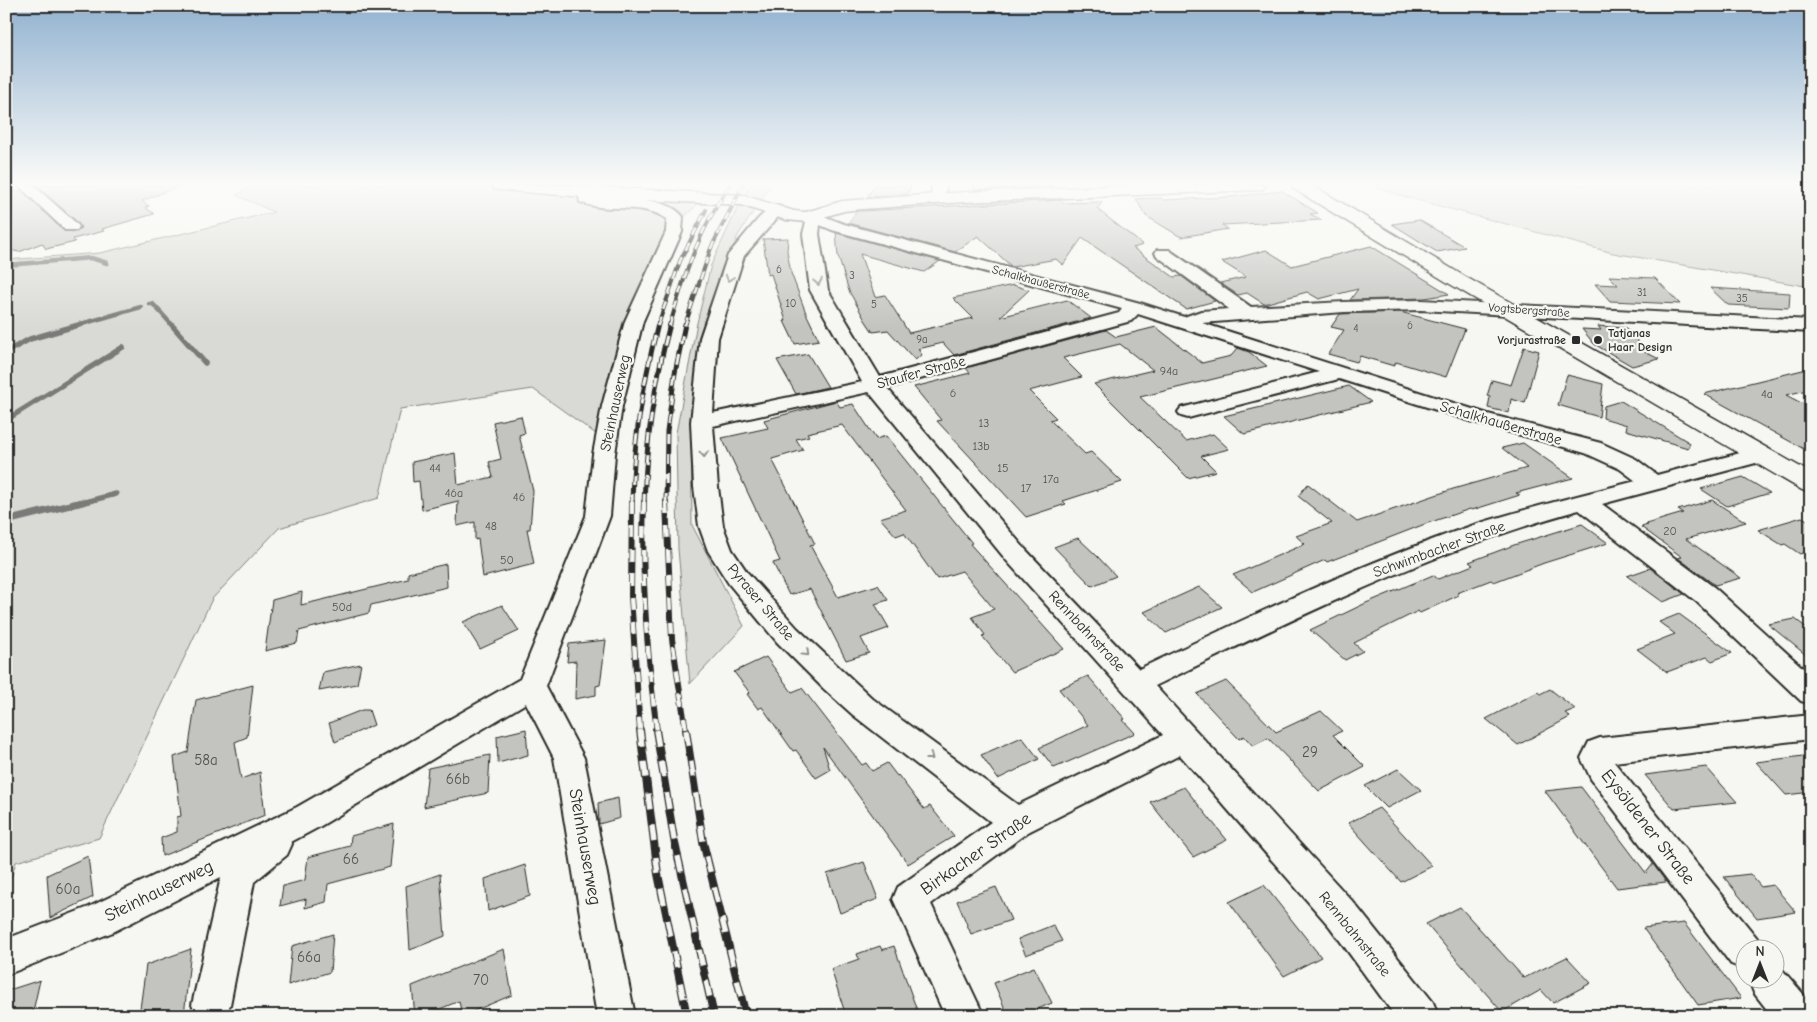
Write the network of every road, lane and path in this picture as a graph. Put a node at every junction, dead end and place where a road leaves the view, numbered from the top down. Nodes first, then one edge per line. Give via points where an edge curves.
1 (674, 233) edge
2 (754, 233) edge
3 (811, 233) edge
4 (859, 233) edge
5 (1380, 233) edge
6 (1163, 254) dead end
7 (1134, 307) junction
8 (1506, 308) junction
9 (1247, 313) junction
10 (1187, 323) junction
11 (1811, 326) edge
12 (1340, 373) junction
13 (874, 385) junction
14 (1188, 412) dead end
15 (702, 422) junction
16 (1759, 455) junction
17 (1654, 484) junction
18 (1811, 484) edge
19 (1583, 502) junction
20 (1134, 683) junction
21 (532, 686) junction
22 (1811, 693) edge
23 (1811, 727) edge
24 (1184, 738) junction
25 (308, 818) junction
26 (1016, 822) junction
27 (1735, 940) edge
28 (6, 957) edge
29 (1775, 990) edge
30 (211, 1005) dead end
31 (616, 1016) edge
32 (965, 1016) edge
33 (1419, 1016) edge
34 (1796, 1016) edge

1 - 21 street, Steinhauserweg via 634,322 612,406 598,516
2 -> 15 street, Pyraser Straße via 736,255 709,338
3 -> 13 street, Rennbahnstraße via 819,290
4 - 7 street, Schalkhaußerstraße
5 - 8 main road
6 - 9 street
7 - 10 street, Schalkhaußerstraße
7 - 13 street, Staufer Straße via 1125,317
8 - 9 street, Vogtsbergstraße via 1380,305
8 - 11 street, Vogtsbergstraße
8 - 16 main road
9 - 10 street, Vogtsbergstraße via 1201,316
10 - 12 street, Schalkhaußerstraße
12 - 14 street
12 - 17 street, Schalkhaußerstraße via 1481,418 1593,448 1628,464
13 - 15 street, Staufer Straße
13 - 20 street, Rennbahnstraße via 1016,554
15 -> 26 street, Pyraser Straße via 711,526 720,550 738,578 787,635 863,707
16 - 17 street, Schwimbacher Straße
16 - 18 main road
17 - 19 street, Schwimbacher Straße
19 - 20 street, Schwimbacher Straße via 1483,531 1358,578
19 - 22 street via 1706,595
20 - 24 street, Rennbahnstraße
21 - 25 street, Steinhauserweg
21 - 31 street, Steinhauserweg via 569,758
23 - 27 street, Eysöldener Straße via 1600,751 1596,758 1602,770
24 - 26 street, Birkacher Straße
24 - 33 street, Rennbahnstraße via 1342,915
25 - 28 street, Steinhauserweg via 100,920
25 - 30 street, Steinhauserweg via 239,874
26 - 32 street, Birkacher Straße via 910,899
29 - 34 street

